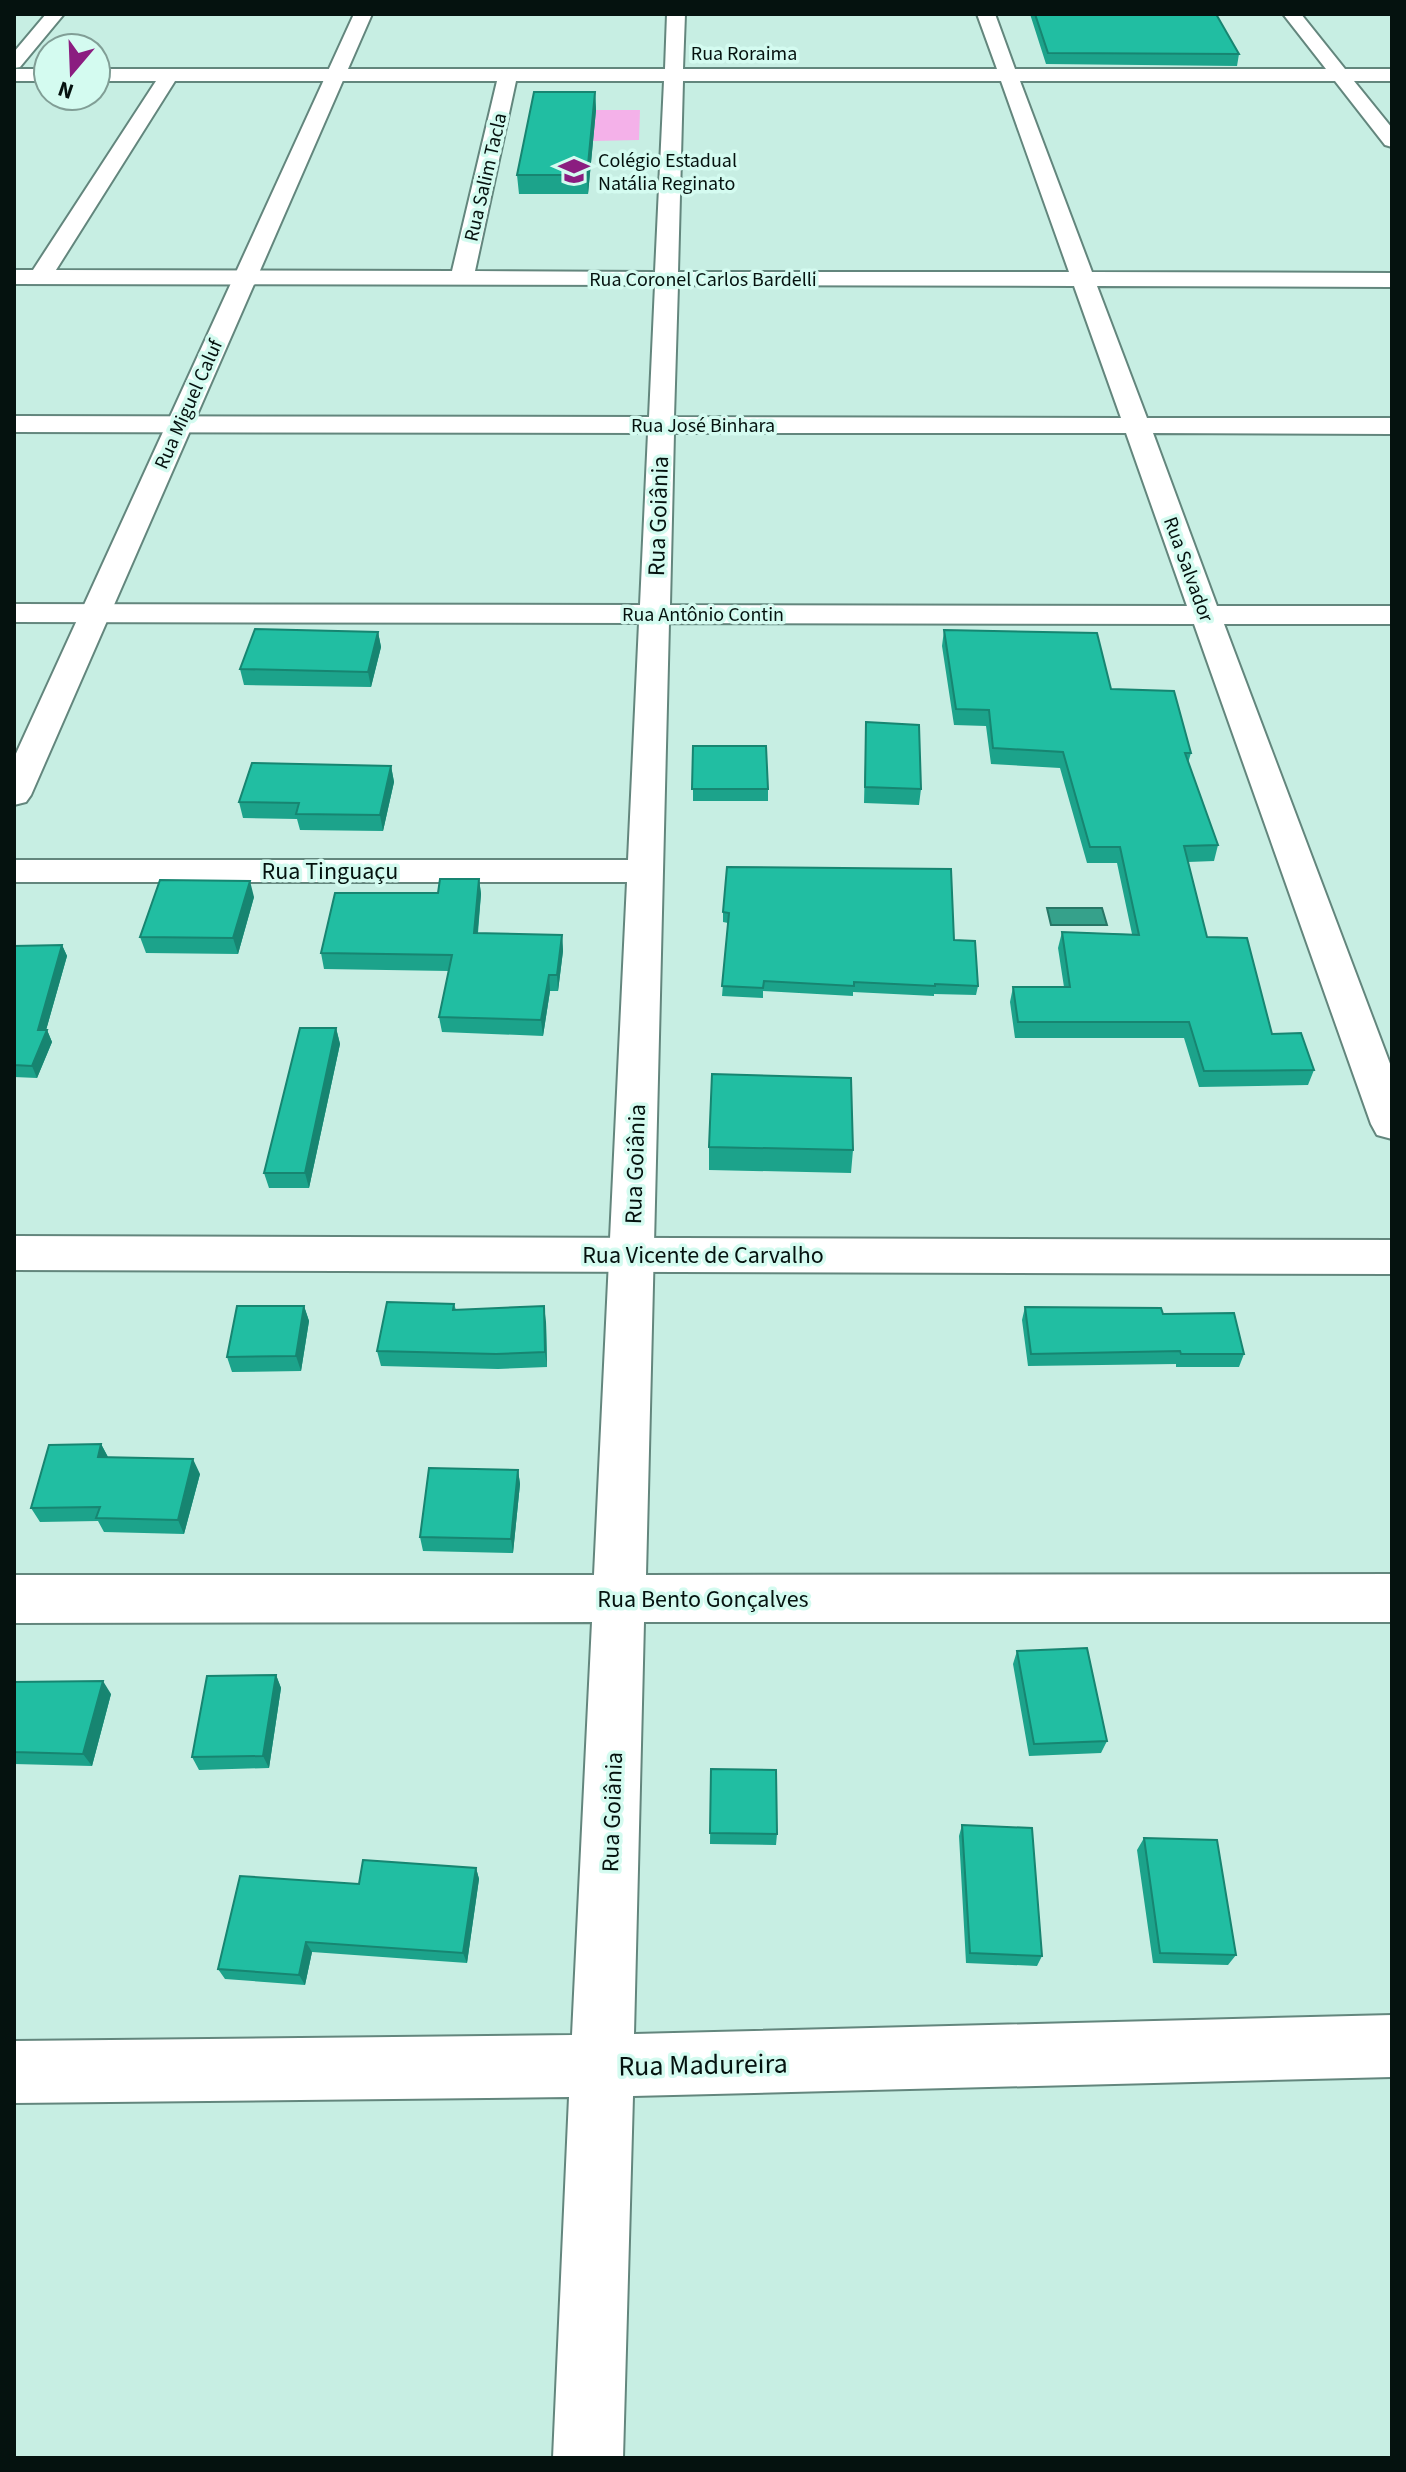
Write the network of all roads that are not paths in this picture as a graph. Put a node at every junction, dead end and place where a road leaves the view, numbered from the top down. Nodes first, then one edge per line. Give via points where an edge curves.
1 (55, 14) edge
2 (363, 14) edge
3 (676, 14) edge
4 (986, 14) edge
5 (1292, 14) edge
6 (14, 63) edge
7 (112, 75) edge
8 (169, 75) junction
9 (336, 75) junction
10 (508, 75) junction
11 (673, 75) junction
12 (1008, 75) junction
13 (1340, 75) junction
14 (1392, 75) edge
15 (1392, 141) edge
16 (14, 277) edge
17 (40, 277) junction
18 (245, 278) junction
19 (462, 278) junction
20 (666, 279) junction
21 (1083, 280) junction
22 (1392, 280) edge
23 (14, 424) edge
24 (180, 424) junction
25 (661, 425) junction
26 (1136, 426) junction
27 (1392, 426) edge
28 (14, 613) edge
29 (95, 613) junction
30 (654, 614) junction
31 (1205, 614) junction
32 (1392, 615) edge
33 (14, 795) edge
34 (14, 871) edge
35 (645, 871) junction
36 (1392, 1124) edge
37 (14, 1253) edge
38 (631, 1255) junction
39 (1392, 1257) edge
40 (1392, 1598) edge
41 (14, 1599) edge
42 (619, 1599) junction
43 (1392, 2046) edge
44 (603, 2066) junction
45 (14, 2072) edge
46 (588, 2458) edge

1 - 6 street
2 - 9 street, Rua Miguel Caluf
3 - 11 street, Rua Goiânia
4 - 12 street, Rua Salvador
5 - 13 street
7 - 8 street, Rua Roraima
8 - 9 street, Rua Roraima
8 - 17 street
9 - 10 street, Rua Roraima
9 - 18 street, Rua Miguel Caluf
10 - 11 street, Rua Roraima
10 - 19 street, Rua Salim Tacla
11 - 12 street, Rua Roraima
11 - 20 street, Rua Goiânia
12 - 13 street, Rua Roraima
12 - 21 street, Rua Salvador
13 - 14 street, Rua Roraima
13 - 15 street
16 - 17 street, Rua Coronel Carlos Bardelli
17 - 18 street, Rua Coronel Carlos Bardelli
18 - 19 street, Rua Coronel Carlos Bardelli
18 - 24 street, Rua Miguel Caluf
19 - 20 street, Rua Coronel Carlos Bardelli
20 - 21 street, Rua Coronel Carlos Bardelli
20 - 25 street, Rua Goiânia
21 - 22 street, Rua Coronel Carlos Bardelli
21 - 26 street, Rua Salvador
23 - 24 street, Rua José Binhara
24 - 25 street, Rua José Binhara
24 - 29 street, Rua Miguel Caluf
25 - 26 street, Rua José Binhara
25 - 30 street, Rua Goiânia
26 - 27 street, Rua José Binhara
26 - 31 street, Rua Salvador
28 - 29 street, Rua Antônio Contin
29 - 30 street, Rua Antônio Contin
29 - 33 street, Rua Miguel Caluf
30 - 31 street, Rua Antônio Contin
30 - 35 street, Rua Goiânia
31 - 32 street, Rua Antônio Contin
31 - 36 street, Rua Salvador
34 - 35 street, Rua Tinguaçu
35 - 38 street, Rua Goiânia
37 - 38 street, Rua Vicente de Carvalho
38 - 39 street, Rua Vicente de Carvalho
38 - 42 street, Rua Goiânia
40 - 42 street, Rua Bento Gonçalves
41 - 42 street, Rua Bento Gonçalves
42 - 44 street, Rua Goiânia
43 - 44 street, Rua Madureira
44 - 45 street, Rua Madureira
44 - 46 street, Rua Goiânia

